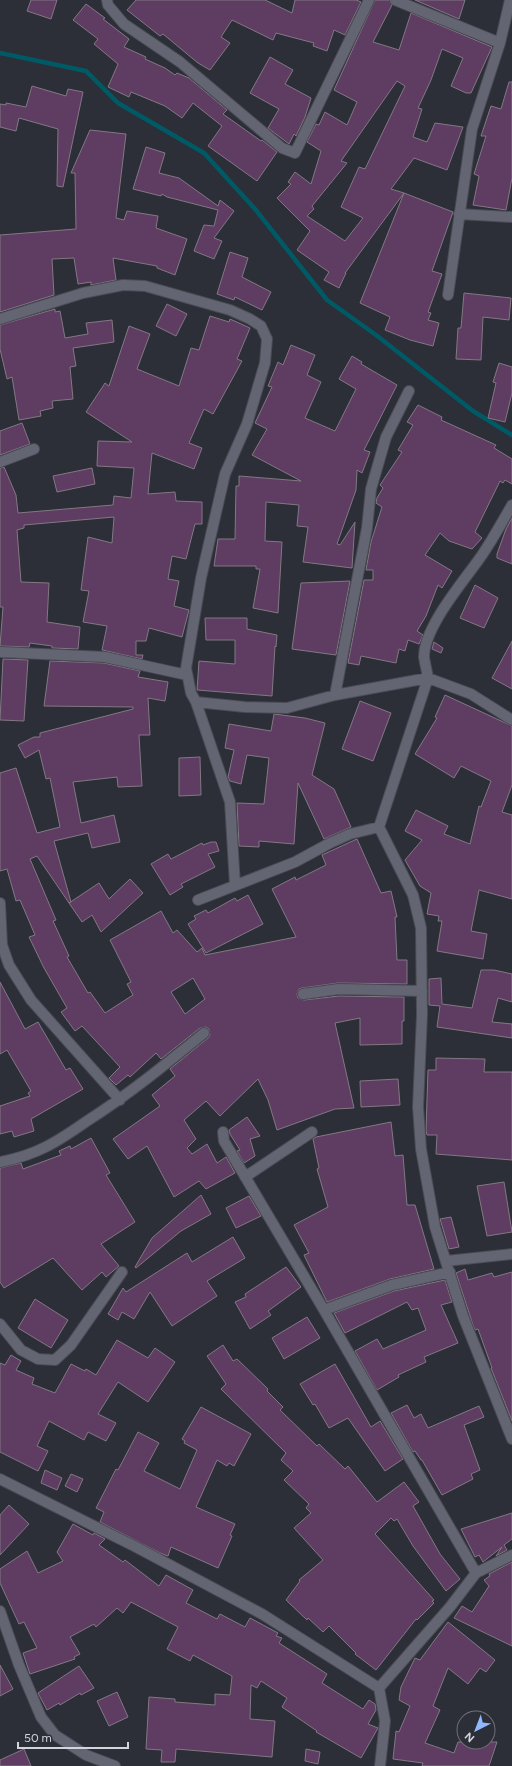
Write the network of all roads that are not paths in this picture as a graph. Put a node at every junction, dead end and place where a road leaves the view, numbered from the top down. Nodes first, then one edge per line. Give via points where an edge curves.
1 (107, 0) edge
2 (369, 0) edge
3 (394, 0) edge
4 (510, 0) edge
5 (500, 43) junction
6 (459, 214) junction
7 (512, 217) edge
8 (448, 295) dead end
9 (0, 319) edge
10 (409, 391) dead end
11 (34, 449) dead end
12 (0, 462) edge
13 (512, 505) edge
14 (0, 652) edge
15 (187, 675) junction
16 (428, 678) junction
17 (335, 695) junction
18 (196, 702) junction
19 (512, 720) edge
20 (379, 827) junction
21 (236, 885) junction
22 (198, 900) dead end
23 (0, 903) edge
24 (422, 991) junction
25 (303, 994) dead end
26 (204, 1033) dead end
27 (120, 1100) junction
28 (223, 1132) dead end
29 (312, 1132) dead end
30 (0, 1162) edge
31 (245, 1177) junction
32 (512, 1254) edge
33 (446, 1261) junction
34 (122, 1272) dead end
35 (450, 1272) junction
36 (324, 1310) junction
37 (0, 1324) edge
38 (512, 1438) edge
39 (0, 1479) edge
40 (512, 1556) edge
41 (476, 1573) junction
42 (0, 1611) edge
43 (379, 1688) junction
44 (115, 1766) edge
45 (380, 1766) edge

1 - 2 street via 108,5 124,24 180,62 282,148 295,153
3 - 5 street
4 - 5 street
5 - 6 street via 472,129
6 - 7 street
6 - 8 street
9 - 15 street via 83,293 123,285 145,286 230,310 250,318 261,326 267,339 266,363 247,424 225,474 201,578
10 - 17 street via 386,436 371,489 367,528
11 - 12 street
13 - 16 street via 429,635 424,656
14 - 15 street via 105,656
15 - 18 street
16 - 17 street
16 - 19 street via 471,694
16 - 20 street
17 - 18 street via 287,708
18 - 21 street via 230,802
20 - 21 street via 350,834 295,862
20 - 24 street via 414,901 421,928
21 - 22 street
23 - 27 street via 2,945 9,965 31,1000
24 - 25 street via 339,989
24 - 33 street via 418,1107 421,1149 434,1227
26 - 27 street
27 - 30 street via 48,1147 19,1159
28 - 31 street via 224,1141
29 - 31 street
31 - 36 street
32 - 33 street
33 - 35 street
34 - 37 street via 71,1345 55,1360 38,1359 21,1350
35 - 36 street via 392,1284
35 - 38 street via 463,1316
36 - 41 street
39 - 43 street via 262,1614
40 - 41 street
41 - 43 street via 450,1607
42 - 44 street via 19,1665 42,1716 55,1735 86,1755
43 - 45 street via 385,1721

